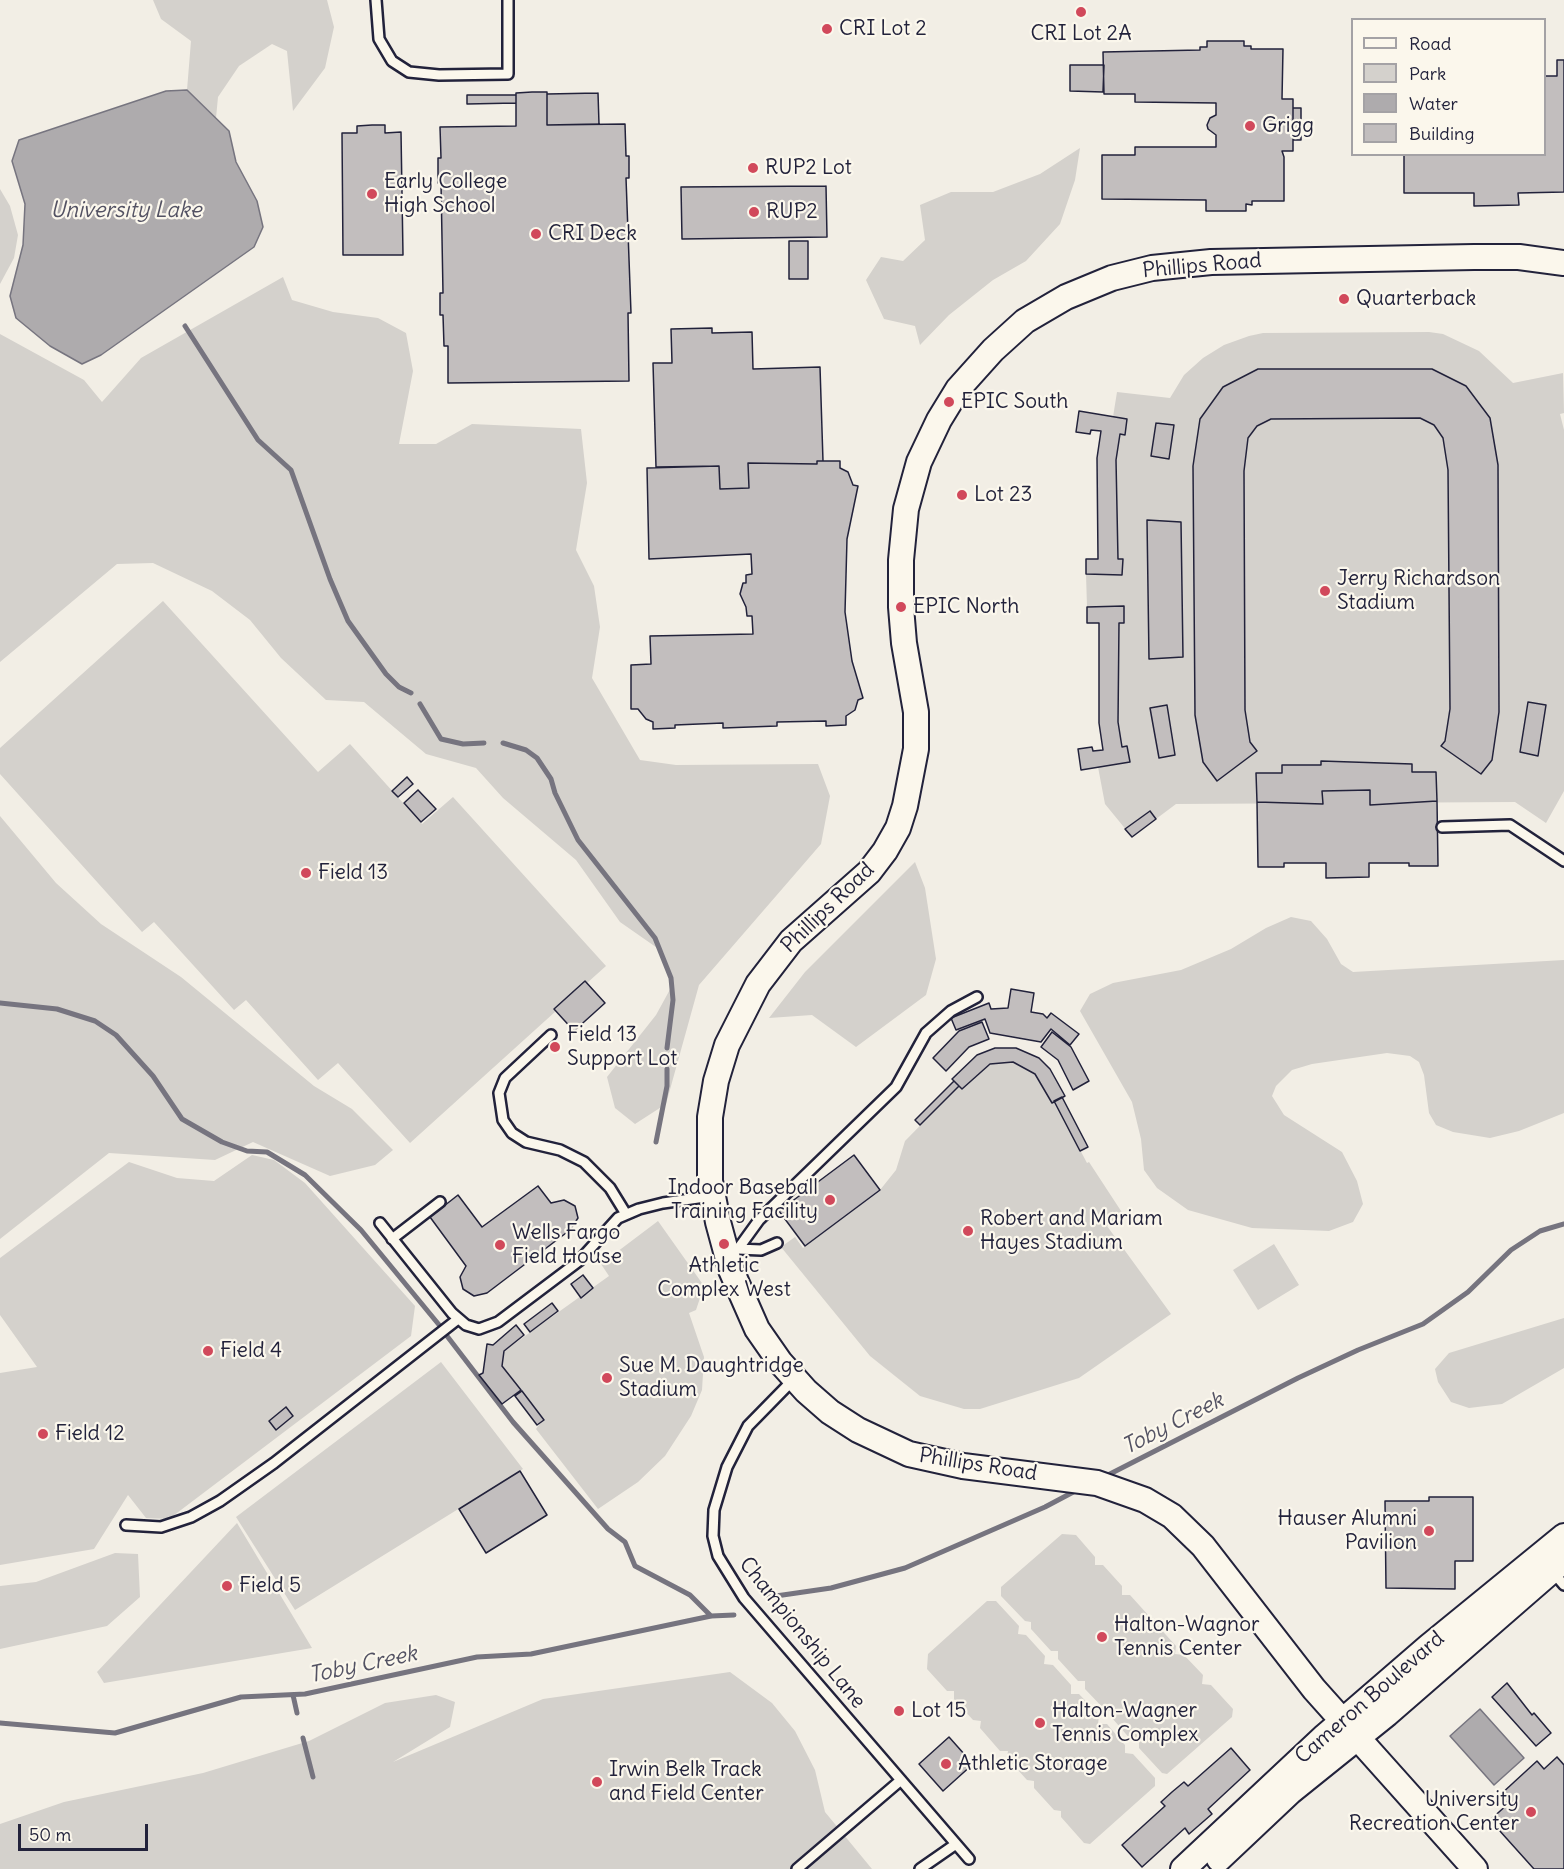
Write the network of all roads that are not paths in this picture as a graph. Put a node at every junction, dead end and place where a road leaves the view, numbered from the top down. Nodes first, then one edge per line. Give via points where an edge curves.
1 (376, 0) edge
2 (508, 0) edge
3 (1564, 263) edge
4 (1442, 827) dead end
5 (1564, 861) edge
6 (977, 998) dead end
7 (551, 1035) dead end
8 (712, 1196) junction
9 (440, 1202) dead end
10 (626, 1214) junction
11 (380, 1223) dead end
12 (392, 1239) junction
13 (777, 1243) dead end
14 (732, 1251) junction
15 (458, 1319) junction
16 (794, 1378) junction
17 (126, 1525) dead end
18 (1564, 1536) edge
19 (1555, 1569) edge
20 (1350, 1730) junction
21 (902, 1780) junction
22 (956, 1844) junction
23 (969, 1859) dead end
24 (797, 1869) edge
25 (920, 1869) edge
26 (1183, 1869) edge
27 (1207, 1869) edge
28 (1475, 1869) edge

1 - 2 lane via 377,30 385,52 409,72 439,75 508,74
3 - 8 street, Phillips Road via 1493,256 1228,262 1152,268 1112,278 1053,304 1017,328 979,363 949,402 932,434 906,509 901,607 916,726 905,806 892,839 876,864 783,951 736,1023 722,1059 711,1106 708,1153
4 - 5 lane via 1510,825
6 - 14 lane via 951,1011 927,1033 896,1087
7 - 10 lane via 505,1078 499,1094 503,1120 512,1133 526,1142 560,1150 585,1162 610,1188
8 - 10 lane via 663,1203
8 - 14 street, Phillips Road
9 - 12 lane
10 - 15 lane via 612,1222 584,1257 498,1322 476,1329
11 - 12 lane
12 - 15 lane
13 - 14 lane via 761,1250
14 - 16 street, Phillips Road via 750,1315
15 - 17 lane via 220,1501 161,1527
16 - 20 street, Phillips Road via 842,1421 895,1449 949,1464 1097,1483 1157,1506 1203,1546 1284,1654
16 - 21 lane, Championship Lane via 757,1415 737,1446 716,1500 712,1527 715,1545 723,1567 744,1598
18 - 19 street, Cameron Boulevard
19 - 20 street, Cameron Boulevard
20 - 26 street, Cameron Boulevard
20 - 27 street, Cameron Boulevard
20 - 28 street, Phillips Road
21 - 22 lane, Championship Lane
21 - 24 lane
22 - 23 lane, Championship Lane
22 - 25 lane

